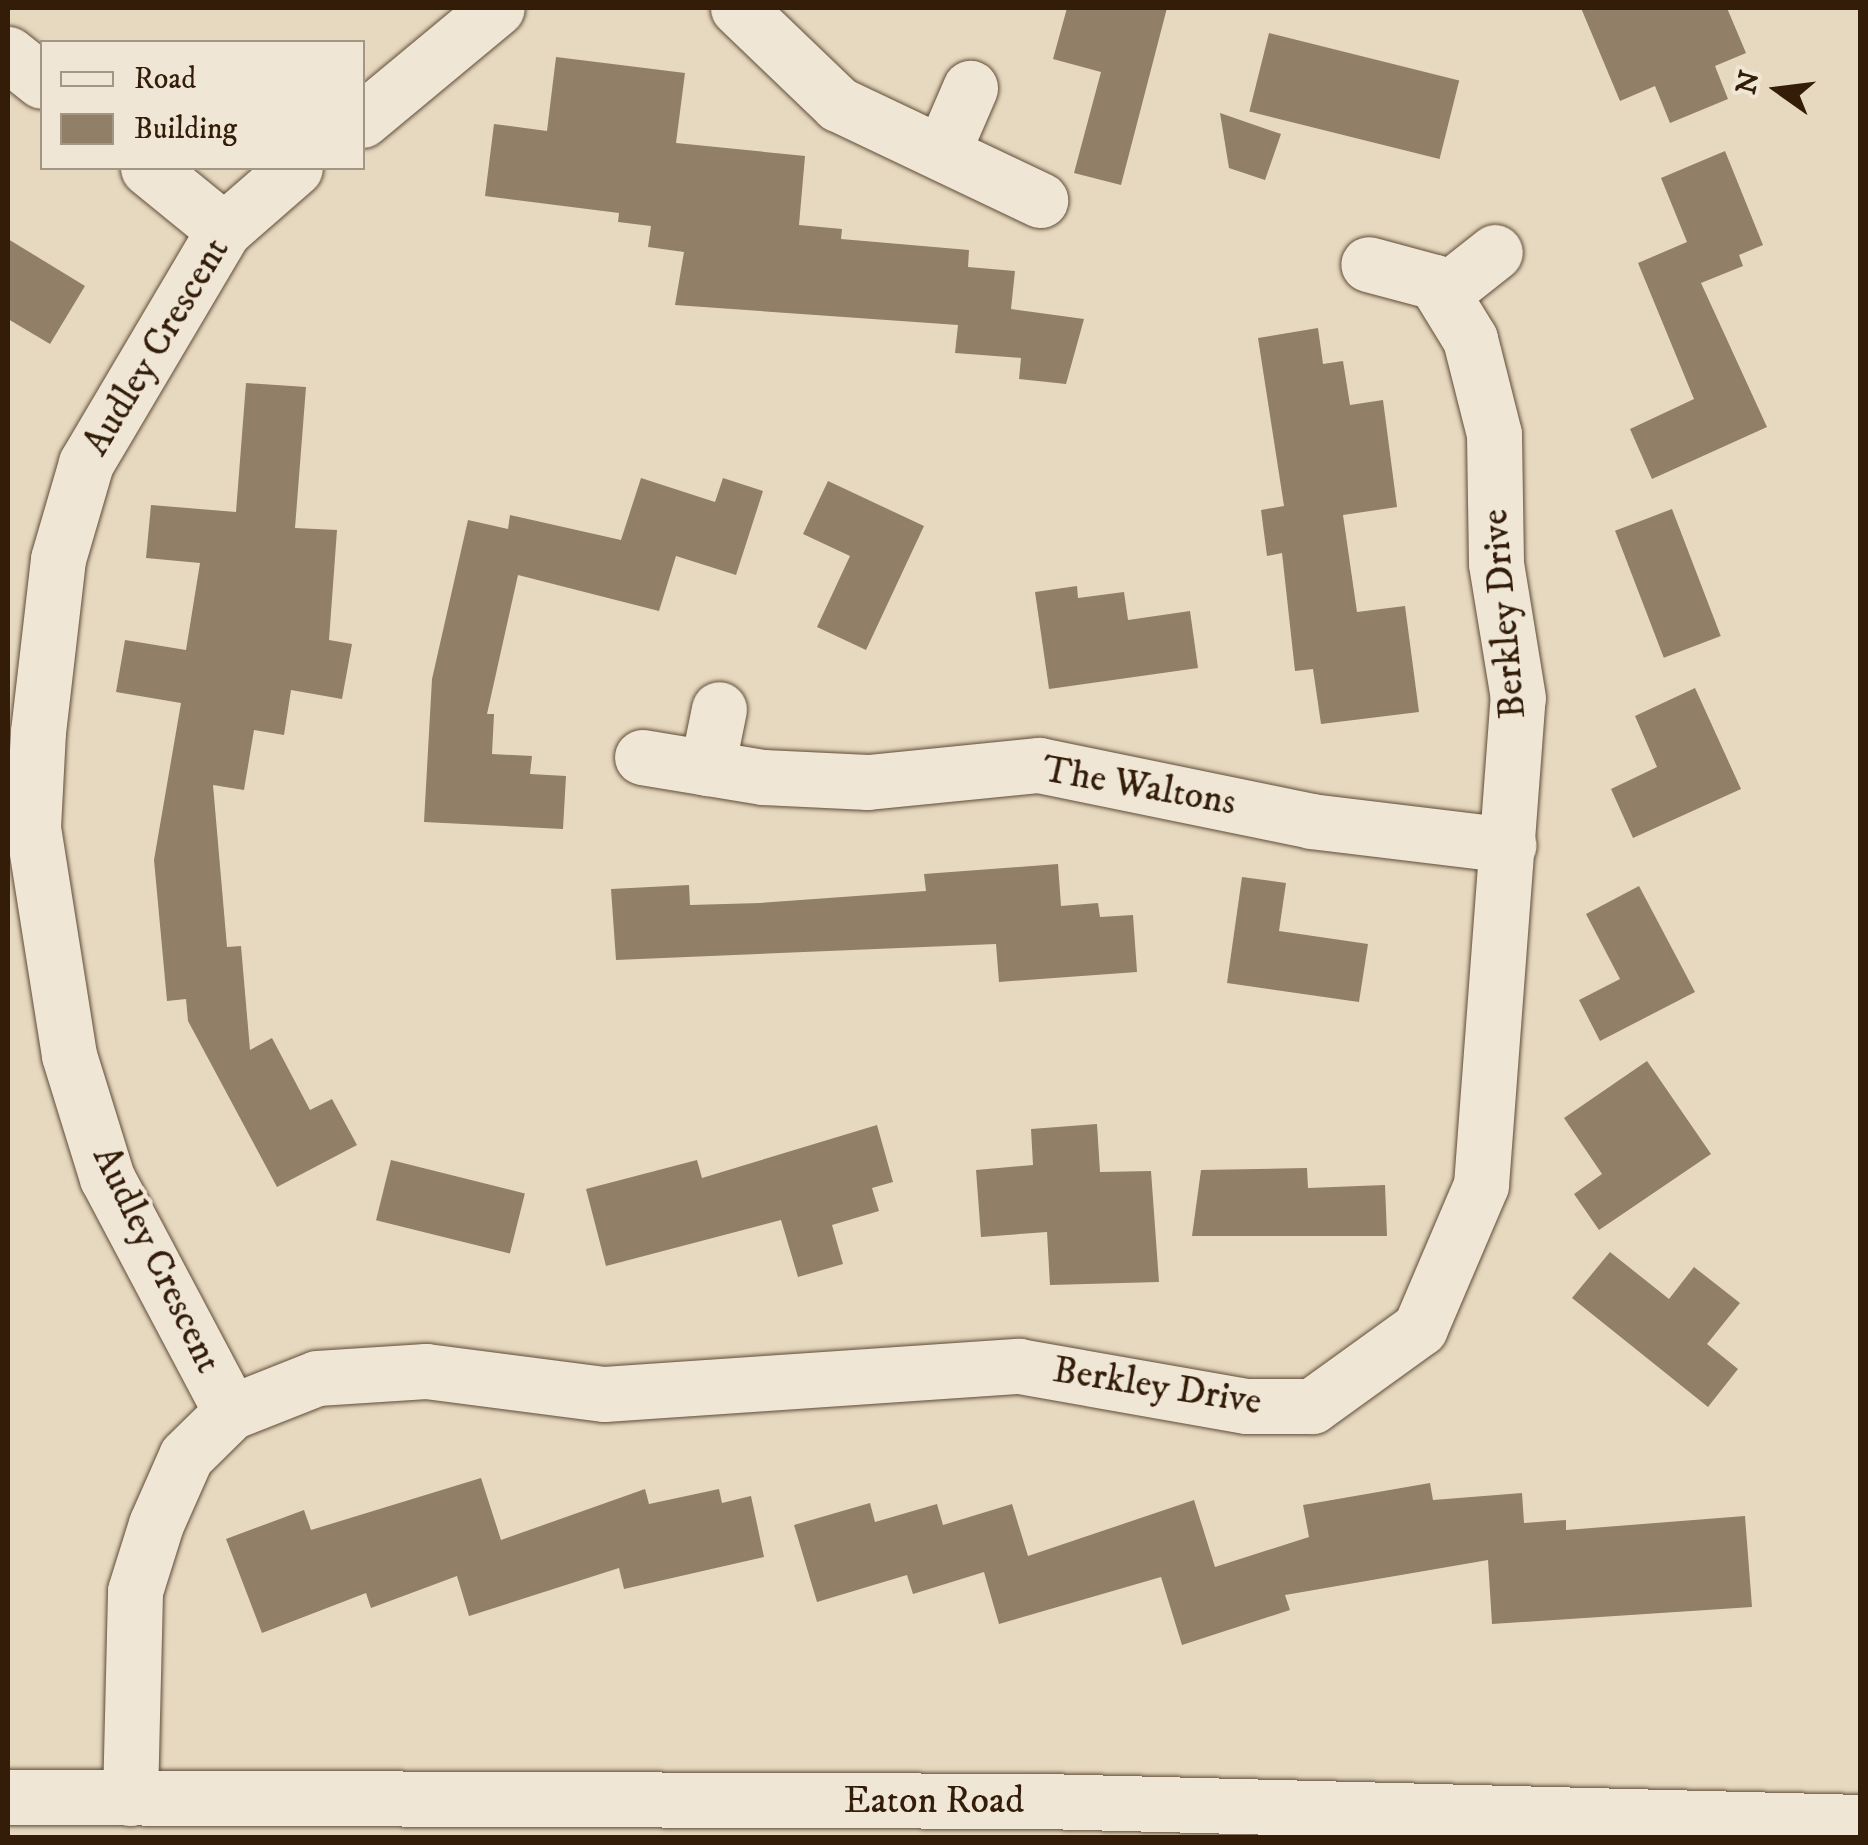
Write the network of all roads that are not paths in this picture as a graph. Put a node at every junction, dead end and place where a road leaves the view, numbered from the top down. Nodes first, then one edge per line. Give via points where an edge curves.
1 (497, 8) edge
2 (738, 8) edge
3 (8, 54) edge
4 (40, 80) edge
5 (970, 88) dead end
6 (365, 118) edge
7 (942, 153) junction
8 (150, 170) edge
9 (293, 170) edge
10 (1040, 200) dead end
11 (224, 230) junction
12 (1495, 252) dead end
13 (1368, 264) dead end
14 (1442, 293) junction
15 (720, 709) dead end
16 (642, 757) dead end
17 (707, 768) junction
18 (1509, 845) junction
19 (231, 1412) junction
20 (8, 1798) edge
21 (130, 1798) junction
22 (1860, 1822) edge

1 - 6 street
2 - 7 street via 838,104
3 - 4 street
5 - 7 street
7 - 10 street
8 - 11 street
9 - 11 street, Audley Crescent
11 - 19 street, Audley Crescent via 86,463 58,560 33,827 68,1056 107,1178
12 - 14 street
13 - 14 street via 1435,282
14 - 18 street, Berkley Drive via 1470,339 1494,434 1496,563 1518,698
15 - 17 street
16 - 17 street, The Waltons
17 - 18 street, The Waltons via 868,782 1039,765 1311,820
18 - 19 street, Berkley Drive via 1481,1185 1420,1328 1312,1406 1248,1406 1018,1366 952,1364 604,1394 426,1370 318,1378
19 - 21 street, Berkley Drive via 186,1456 135,1591
20 - 21 street, Eaton Road
21 - 22 street, Eaton Road via 1043,1802

